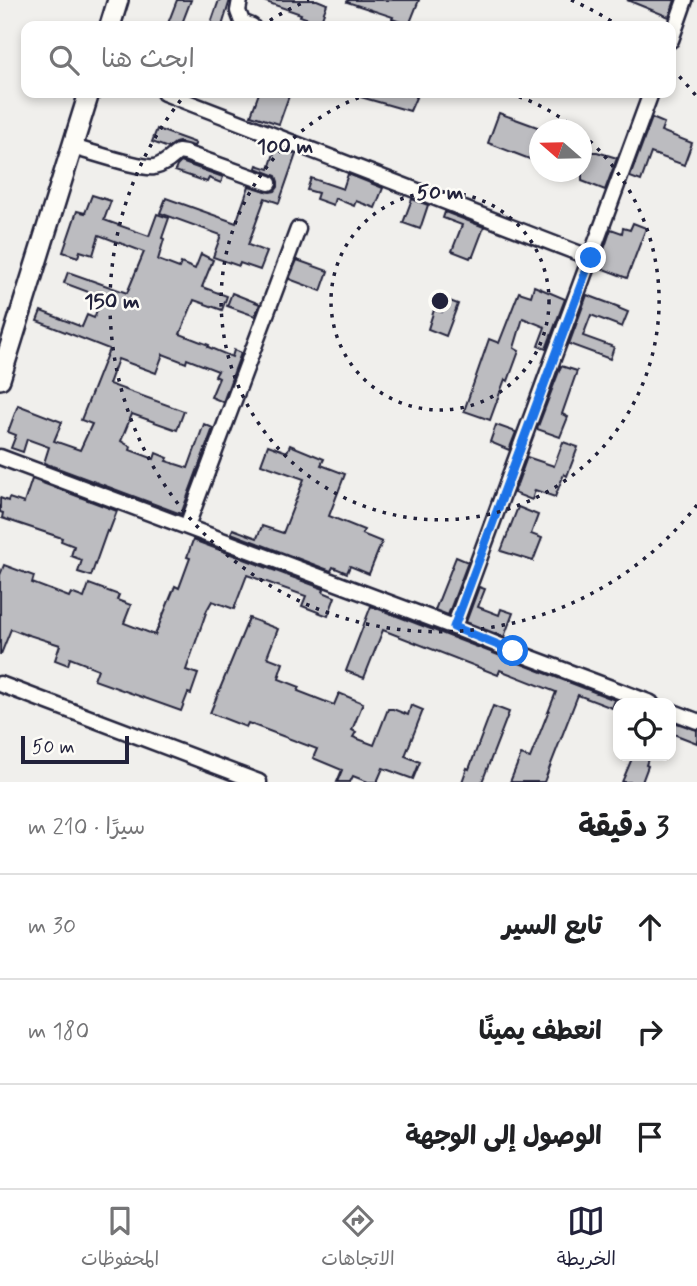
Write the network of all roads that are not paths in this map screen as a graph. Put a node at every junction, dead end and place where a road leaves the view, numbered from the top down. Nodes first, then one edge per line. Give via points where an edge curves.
1 (118, 0) edge
2 (240, 0) edge
3 (685, 0) edge
4 (112, 21) edge
5 (242, 21) edge
6 (676, 26) edge
7 (87, 98) edge
8 (177, 98) edge
9 (649, 98) edge
10 (72, 147) junction
11 (269, 183) dead end
12 (298, 229) dead end
13 (591, 258) junction
14 (0, 379) edge
15 (0, 457) edge
16 (187, 526) junction
17 (454, 627) junction
18 (0, 684) edge
19 (638, 698) edge
20 (676, 713) edge
21 (697, 721) edge
22 (259, 782) edge

1 - 4 main road
2 - 5 street
3 - 6 street
7 - 10 main road
8 - 13 street
9 - 13 street
10 - 11 street via 153,167 178,152 185,153
10 - 14 main road
12 - 16 street
13 - 17 street
15 - 16 street
16 - 17 street
17 - 19 street
18 - 22 street
20 - 21 street

